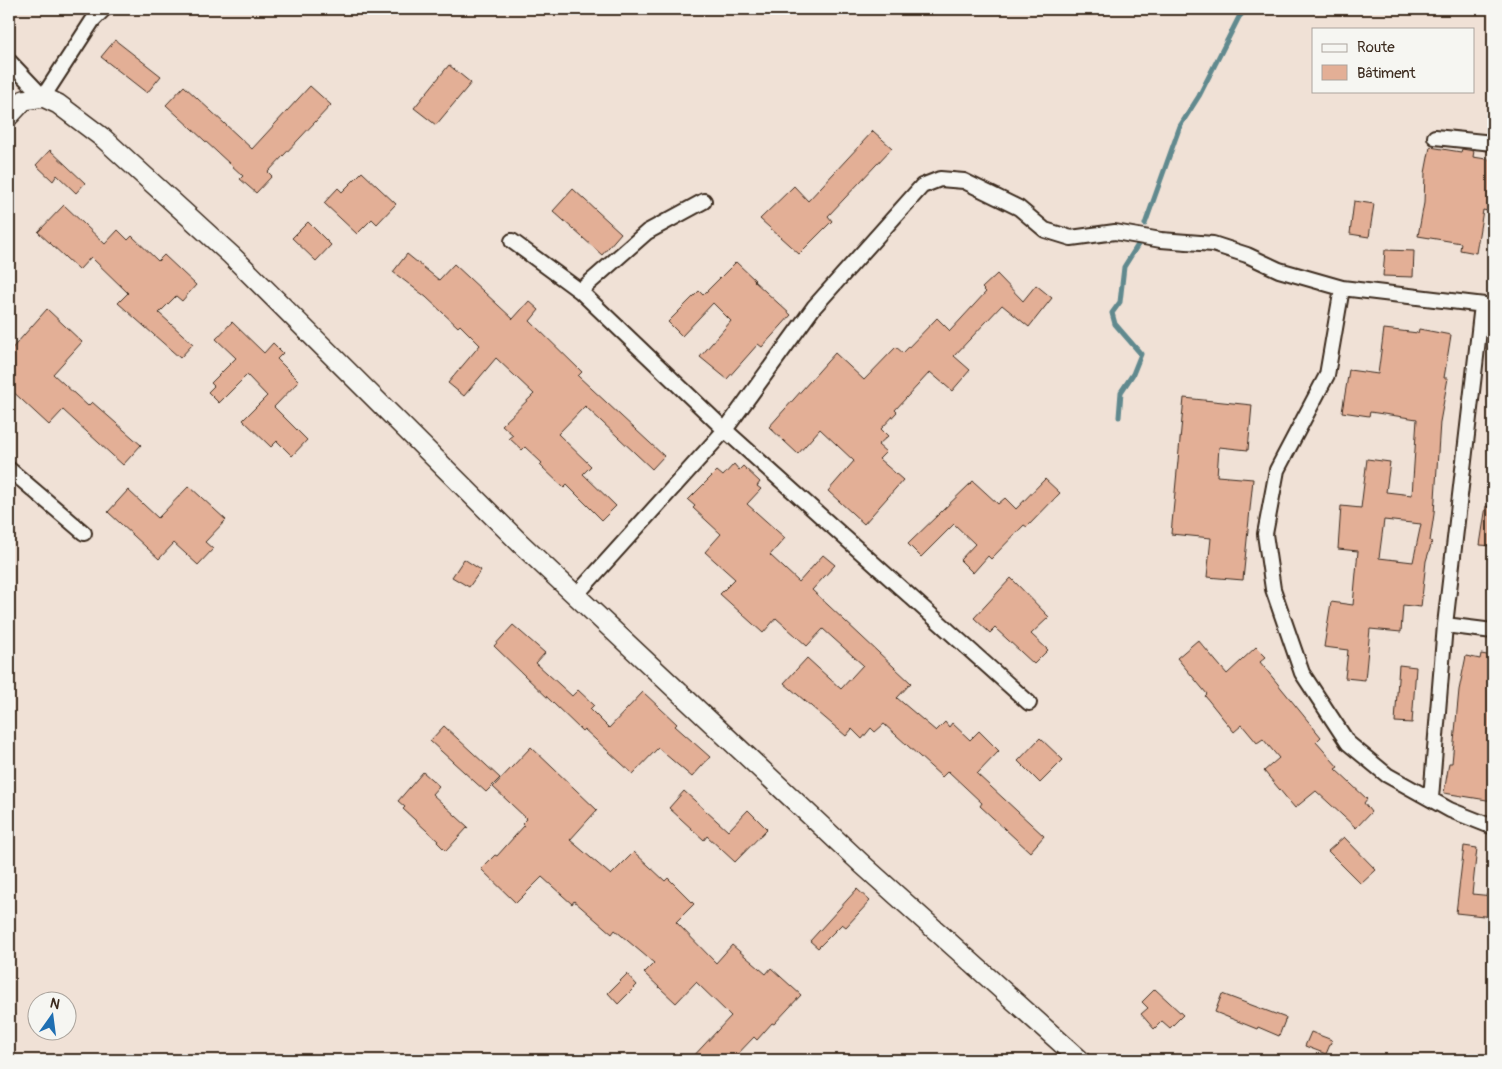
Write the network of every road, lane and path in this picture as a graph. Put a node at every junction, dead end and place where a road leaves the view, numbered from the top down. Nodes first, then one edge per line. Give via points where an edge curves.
1 (104, 9) edge
2 (9, 61) edge
3 (43, 97) junction
4 (9, 116) edge
5 (1435, 137) dead end
6 (1493, 144) edge
7 (704, 201) dead end
8 (512, 241) dead end
9 (1342, 288) junction
10 (580, 291) junction
11 (1488, 306) edge
12 (725, 430) junction
13 (9, 469) edge
14 (84, 532) dead end
15 (577, 594) junction
16 (1445, 625) junction
17 (1493, 631) edge
18 (1029, 703) dead end
19 (1431, 798) junction
20 (1493, 827) edge
21 (1080, 1060) edge

1 - 3 street
2 - 3 street
3 - 4 street via 24,100
3 - 15 street via 58,104 102,138 231,255 521,544
5 - 6 street
7 - 10 street via 647,232
8 - 10 street
9 - 11 street
9 - 12 street via 1279,270 1213,244 1115,232 1071,238 1046,230 1018,208 964,181 940,179 922,186 835,281
9 - 19 street via 1327,375 1277,470 1265,534 1273,589 1302,673 1348,743 1387,775
10 - 12 street
11 - 16 street
12 - 15 street
12 - 18 street
13 - 14 street
15 - 21 street via 863,865
16 - 17 street
16 - 19 street
19 - 20 street via 1450,810

